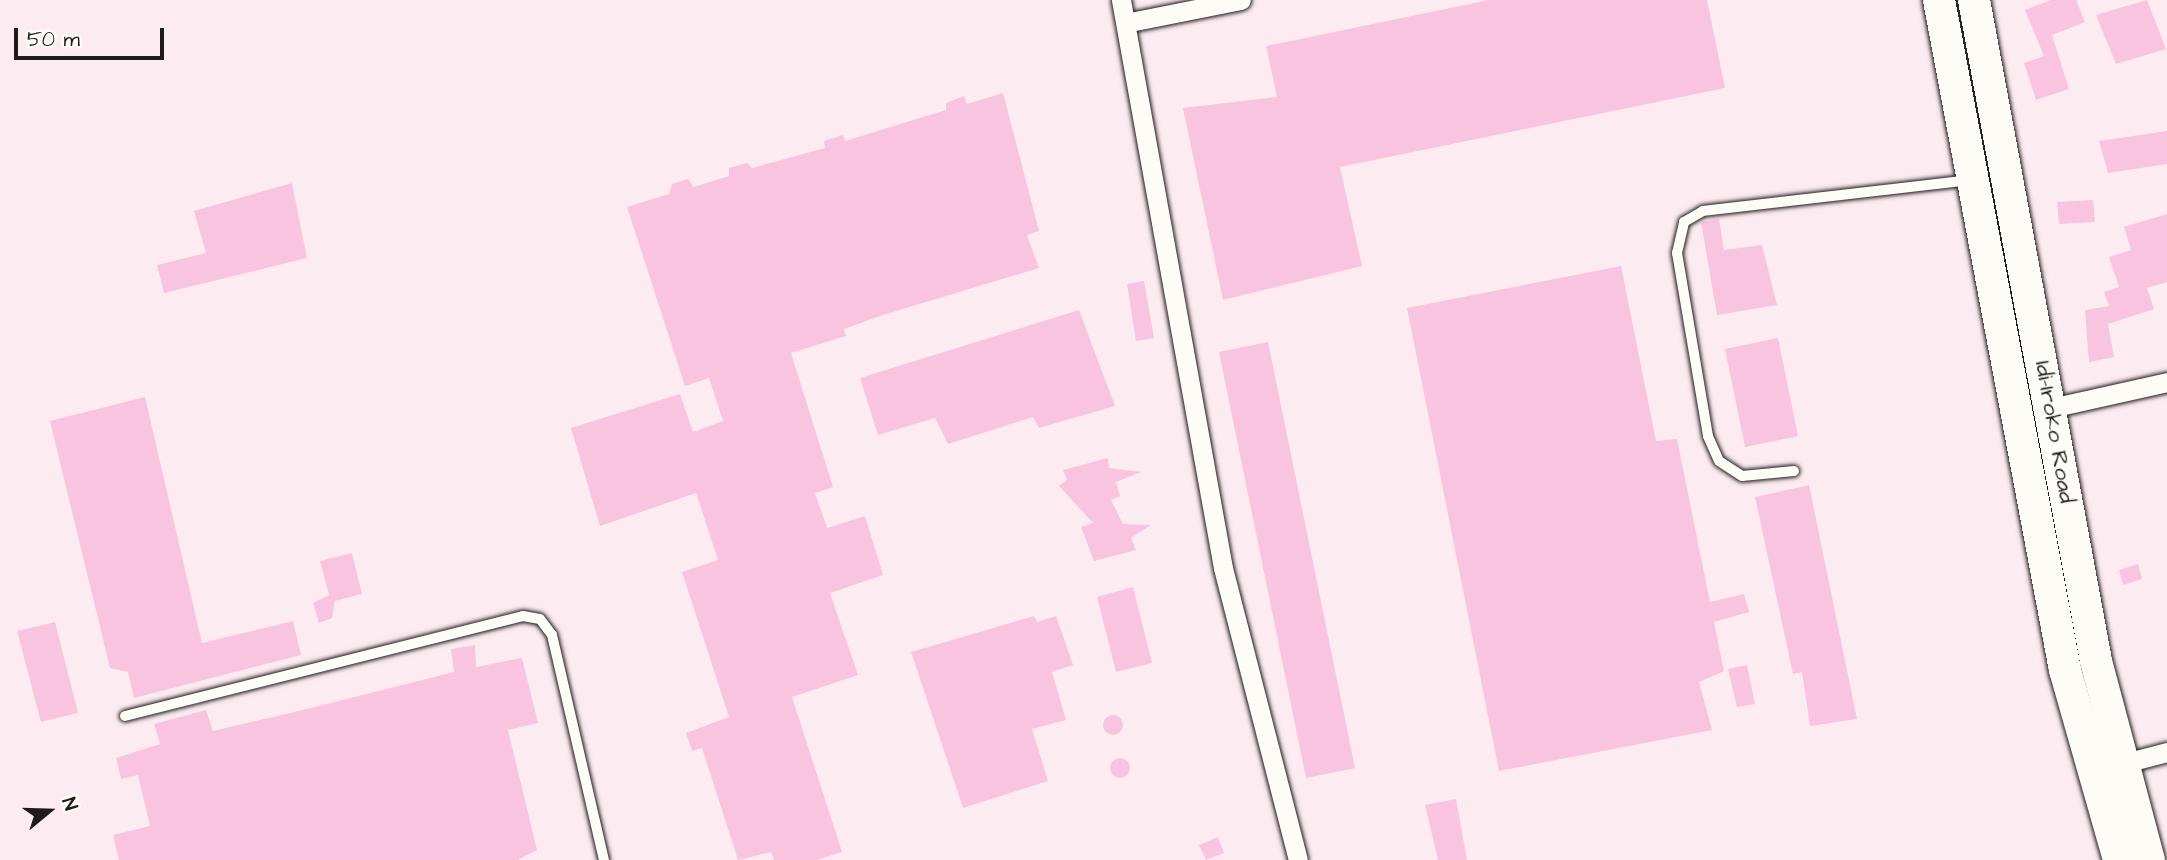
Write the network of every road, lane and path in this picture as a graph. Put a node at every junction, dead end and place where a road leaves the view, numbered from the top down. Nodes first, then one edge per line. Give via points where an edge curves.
1 (1121, 0) edge
2 (1241, 0) edge
3 (1939, 0) edge
4 (1974, 0) edge
5 (1130, 22) junction
6 (1971, 180) junction
7 (2167, 382) edge
8 (2051, 408) junction
9 (1794, 471) dead end
10 (125, 716) dead end
11 (2167, 752) edge
12 (2121, 764) junction
13 (604, 860) edge
14 (1298, 860) edge
15 (2119, 860) edge
16 (2149, 860) edge

1 - 5 street
2 - 5 street
3 - 6 highway
4 - 8 highway, Idi-Iroko Road
5 - 14 street via 1223,568
6 - 9 lane via 1703,211 1684,222 1677,253 1708,436 1719,461 1742,476
6 - 15 highway via 2065,670
7 - 8 street
8 - 12 highway, Idi-Iroko Road
10 - 13 lane via 523,616 540,619 552,635
11 - 12 street
12 - 16 highway, Idi-Iroko Road

